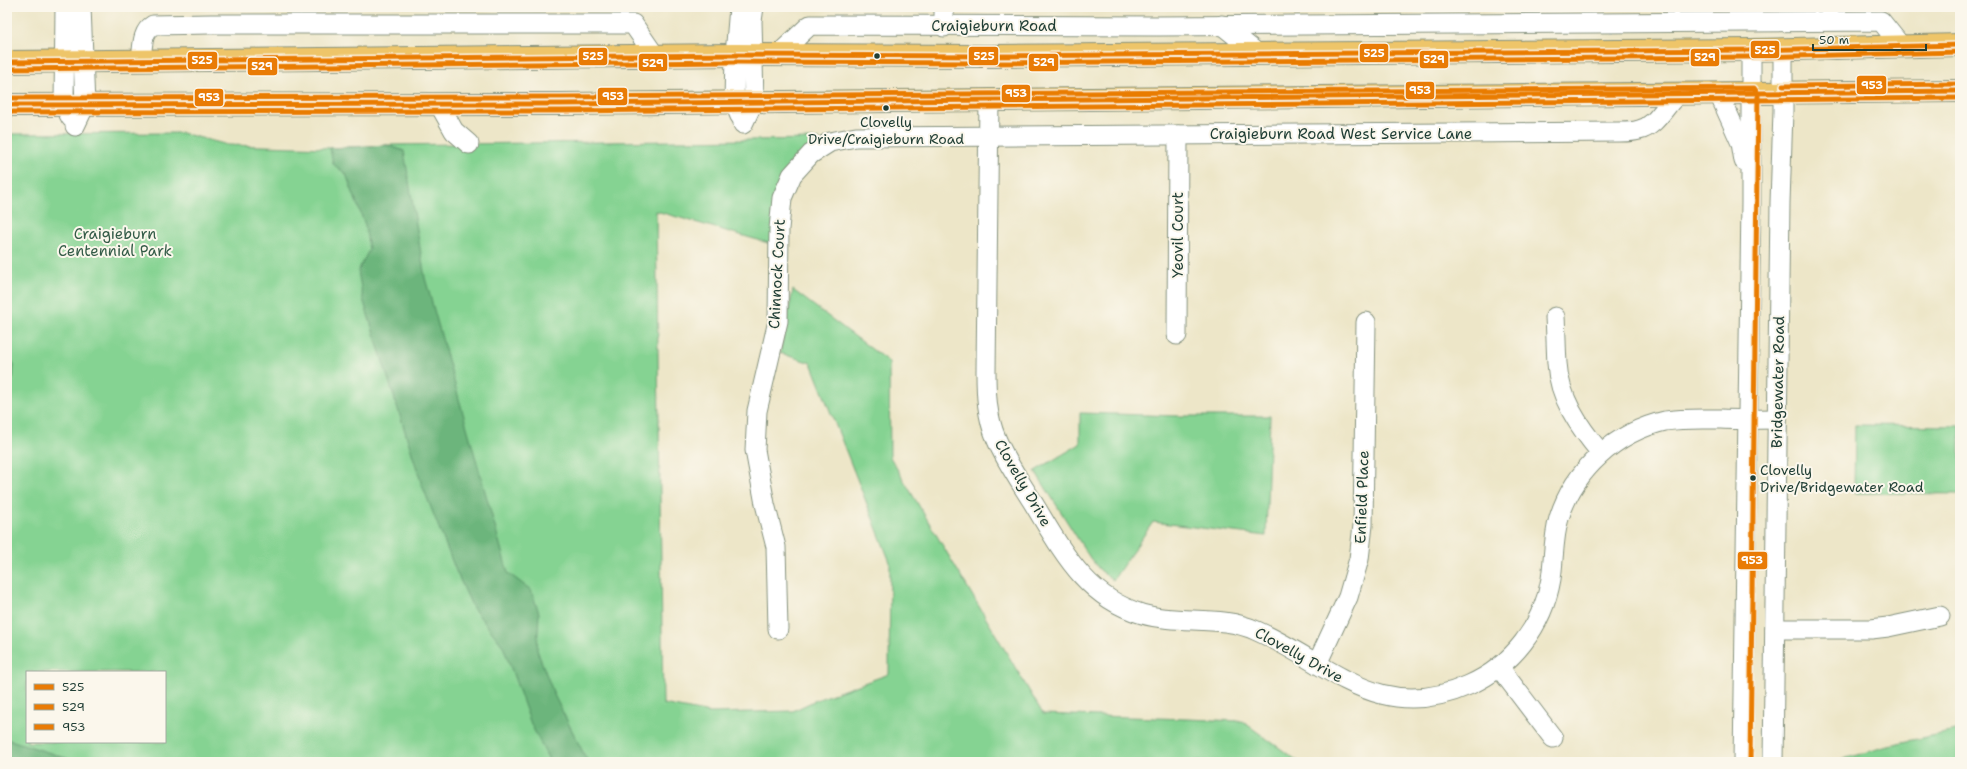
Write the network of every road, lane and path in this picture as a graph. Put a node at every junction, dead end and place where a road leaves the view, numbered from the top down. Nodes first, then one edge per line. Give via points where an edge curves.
1 (65, 7) edge
2 (81, 7) edge
3 (739, 7) edge
4 (754, 7) edge
5 (944, 7) edge
6 (1645, 15) edge
7 (1222, 26) junction
8 (944, 27) junction
9 (1960, 45) edge
10 (1901, 46) junction
11 (1783, 49) junction
12 (1751, 50) junction
13 (1257, 53) junction
14 (745, 55) junction
15 (778, 55) junction
16 (655, 56) junction
17 (141, 60) junction
18 (7, 62) edge
19 (74, 62) junction
20 (1960, 91) edge
21 (1783, 93) junction
22 (1678, 94) junction
23 (1719, 94) junction
24 (1751, 94) junction
25 (989, 99) junction
26 (744, 101) junction
27 (439, 104) junction
28 (7, 105) edge
29 (75, 105) junction
30 (1178, 135) junction
31 (989, 136) junction
32 (469, 144) dead end
33 (1751, 203) junction
34 (1780, 203) junction
35 (1555, 317) dead end
36 (1366, 322) dead end
37 (1177, 335) dead end
38 (1748, 419) junction
39 (1777, 419) junction
40 (1601, 453) junction
41 (1940, 616) dead end
42 (778, 629) dead end
43 (1775, 629) junction
44 (1317, 664) junction
45 (1499, 667) junction
46 (1553, 738) dead end
47 (1743, 762) edge
48 (1773, 762) edge

1 - 19 street
2 - 19 street
3 - 14 street
4 - 14 street
5 - 8 street
6 - 7 street, Craigieburn Road
6 - 10 street, Craigieburn Road via 1881,20
7 - 8 street, Craigieburn Road
7 - 13 street
8 - 15 street, Craigieburn Road via 810,25
9 - 10 main road, Craigieburn Road
10 - 11 main road, Craigieburn Road
11 - 12 main road, Craigieburn Road
11 - 21 street, Bridgewater Road
12 - 13 main road, Craigieburn Road
12 - 24 street, Bridgewater Road
13 - 15 main road, Craigieburn Road
14 - 15 main road, Craigieburn Road
14 - 16 main road, Craigieburn Road
14 - 26 street
16 - 17 main road, Craigieburn Road
16 - 17 street via 633,24 204,24 152,25 144,35
17 - 19 main road, Craigieburn Road
18 - 19 main road, Craigieburn Road
19 - 29 street
20 - 21 main road
21 - 24 main road
21 - 34 street, Bridgewater Road
22 - 23 main road
22 - 25 main road
22 - 30 street, Craigieburn Road West Service Lane via 1652,124 1640,130 1620,132
23 - 24 main road
23 - 33 street via 1741,143
24 - 33 street, Bridgewater Road
25 - 26 main road
25 - 31 street, Clovelly Drive
26 - 27 main road
27 - 29 main road
27 - 32 street via 454,131
28 - 29 main road
30 - 31 street, Craigieburn Road West Service Lane
30 - 37 street, Yeovil Court
31 - 42 street, Chinnock Court via 856,137 830,142 811,154 792,175 782,198 778,321 757,411 755,450 776,546
31 - 44 street, Clovelly Drive via 986,372 988,408 1003,453 1069,561 1098,591 1125,607 1153,616 1238,624 1269,637
33 - 34 street
33 - 38 street, Bridgewater Road
34 - 39 street, Bridgewater Road
35 - 40 street via 1557,365 1565,398 1578,425
36 - 44 street, Enfield Place via 1363,525 1359,559 1348,597
38 - 39 street, Clovelly Drive
38 - 40 street, Clovelly Drive via 1666,421 1628,435
38 - 47 street, Bridgewater Road
39 - 43 street, Bridgewater Road
40 - 45 street, Clovelly Drive via 1572,488 1559,518 1549,588 1537,622 1526,640
41 - 43 street via 1871,629
43 - 48 street, Bridgewater Road
44 - 45 street, Clovelly Drive via 1365,690 1408,697 1440,695 1454,691
45 - 46 street

